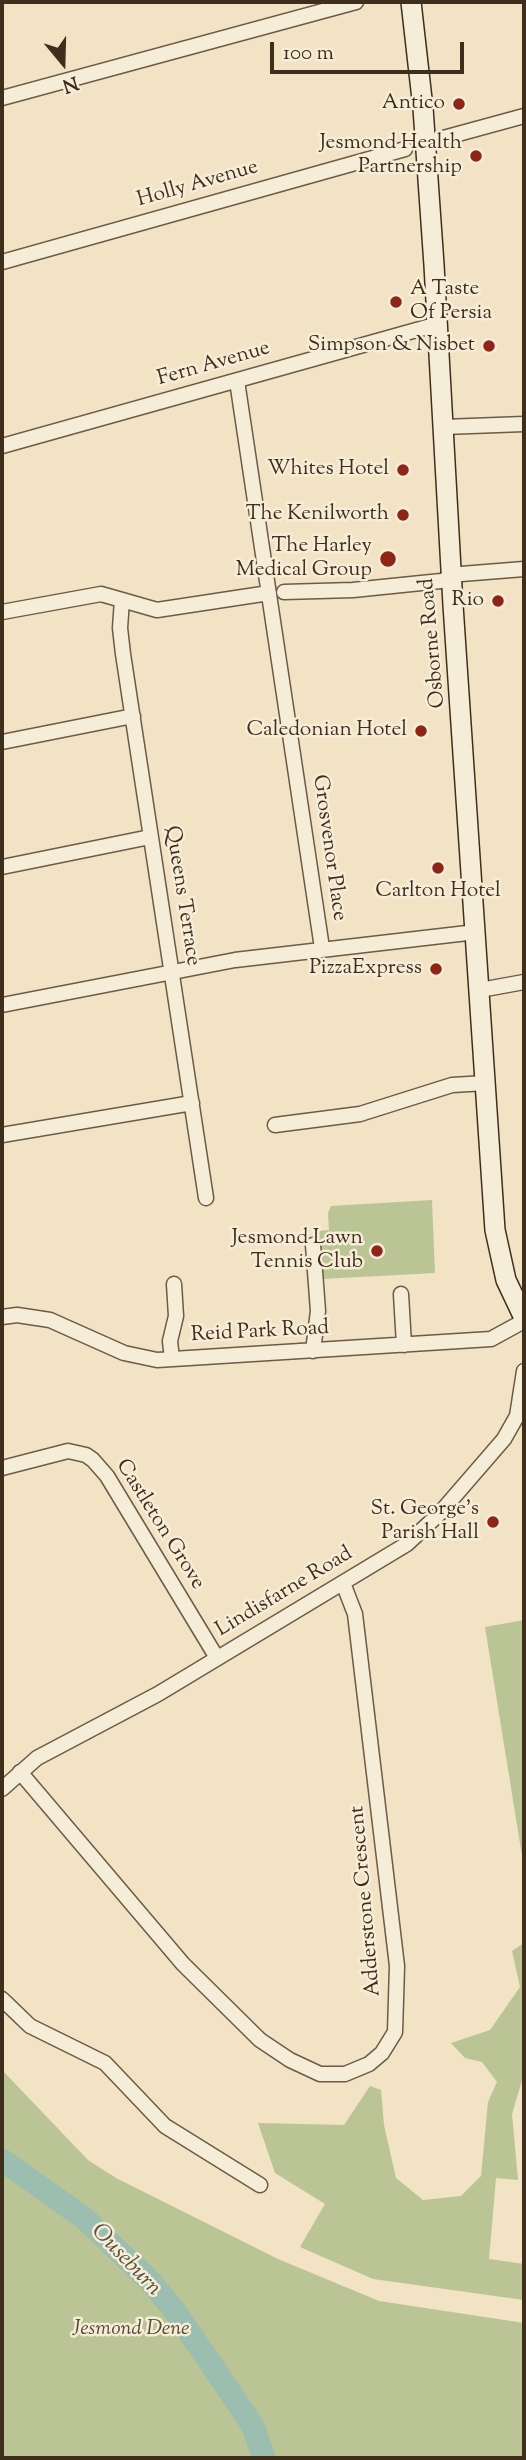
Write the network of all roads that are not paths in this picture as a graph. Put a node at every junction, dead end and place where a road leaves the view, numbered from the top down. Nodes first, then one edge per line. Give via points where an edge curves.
1 (356, 2) edge
2 (411, 2) edge
3 (2, 98) edge
4 (524, 116) edge
5 (425, 143) junction
6 (405, 149) dead end
7 (2, 262) edge
8 (438, 324) junction
9 (237, 381) junction
10 (524, 424) edge
11 (444, 427) junction
12 (2, 446) edge
13 (524, 569) edge
14 (452, 577) junction
15 (277, 593) junction
16 (122, 600) junction
17 (2, 612) edge
18 (133, 716) junction
19 (2, 742) edge
20 (150, 837) junction
21 (2, 867) edge
22 (477, 932) junction
23 (322, 948) junction
24 (171, 971) junction
25 (524, 982) edge
26 (480, 990) junction
27 (2, 1005) edge
28 (486, 1083) junction
29 (192, 1103) junction
30 (275, 1125) dead end
31 (2, 1135) edge
32 (206, 1198) dead end
33 (313, 1245) dead end
34 (174, 1284) dead end
35 (401, 1294) dead end
36 (2, 1317) edge
37 (524, 1320) edge
38 (404, 1345) junction
39 (313, 1350) junction
40 (172, 1359) junction
41 (524, 1371) edge
42 (2, 1468) edge
43 (343, 1583) junction
44 (217, 1658) junction
45 (20, 1772) junction
46 (2, 1789) edge
47 (2, 1999) edge
48 (260, 2185) dead end

1 - 3 street
2 - 5 main road, Osborne Road
4 - 5 street
5 - 8 main road, Osborne Road
6 - 7 street, Holly Avenue
8 - 9 street, Fern Avenue
8 - 11 main road, Osborne Road
9 - 12 street, Fern Avenue
9 - 15 street, Grosvenor Place
10 - 11 street
11 - 14 main road, Osborne Road
13 - 14 street
14 - 15 street via 353,590
14 - 22 main road, Osborne Road
15 - 16 street via 157,610
15 - 23 street, Grosvenor Place
16 - 17 street via 93,594
16 - 18 street, Queens Terrace via 120,628
18 - 19 street
18 - 20 street, Queens Terrace
20 - 21 street
20 - 24 street, Queens Terrace
22 - 23 street
22 - 26 main road, Osborne Road
23 - 24 street
24 - 27 street
24 - 29 street, Queens Terrace
25 - 26 street
26 - 28 main road, Osborne Road
28 - 30 street via 452,1085 360,1114
28 - 37 main road, Osborne Road via 497,1240 506,1279
29 - 31 street
29 - 32 street, Queens Terrace
33 - 39 street via 318,1311
34 - 40 street
35 - 38 street
36 - 40 street, Reid Park Road via 50,1320 142,1359
37 - 38 street, Reid Park Road via 491,1339
38 - 39 street, Reid Park Road
39 - 40 street, Reid Park Road
41 - 43 street, Lindisfarne Road via 516,1416 504,1439 407,1544
42 - 44 street, Castleton Grove via 68,1451 93,1461 107,1476
43 - 44 street, Lindisfarne Road
43 - 45 street, Adderstone Crescent via 355,1614 397,1966 395,2032 369,2064 345,2074 320,2074 260,2040 183,1964
44 - 45 street, Lindisfarne Road
45 - 46 street, Lindisfarne Road
47 - 48 street via 30,2026 105,2063 165,2126

